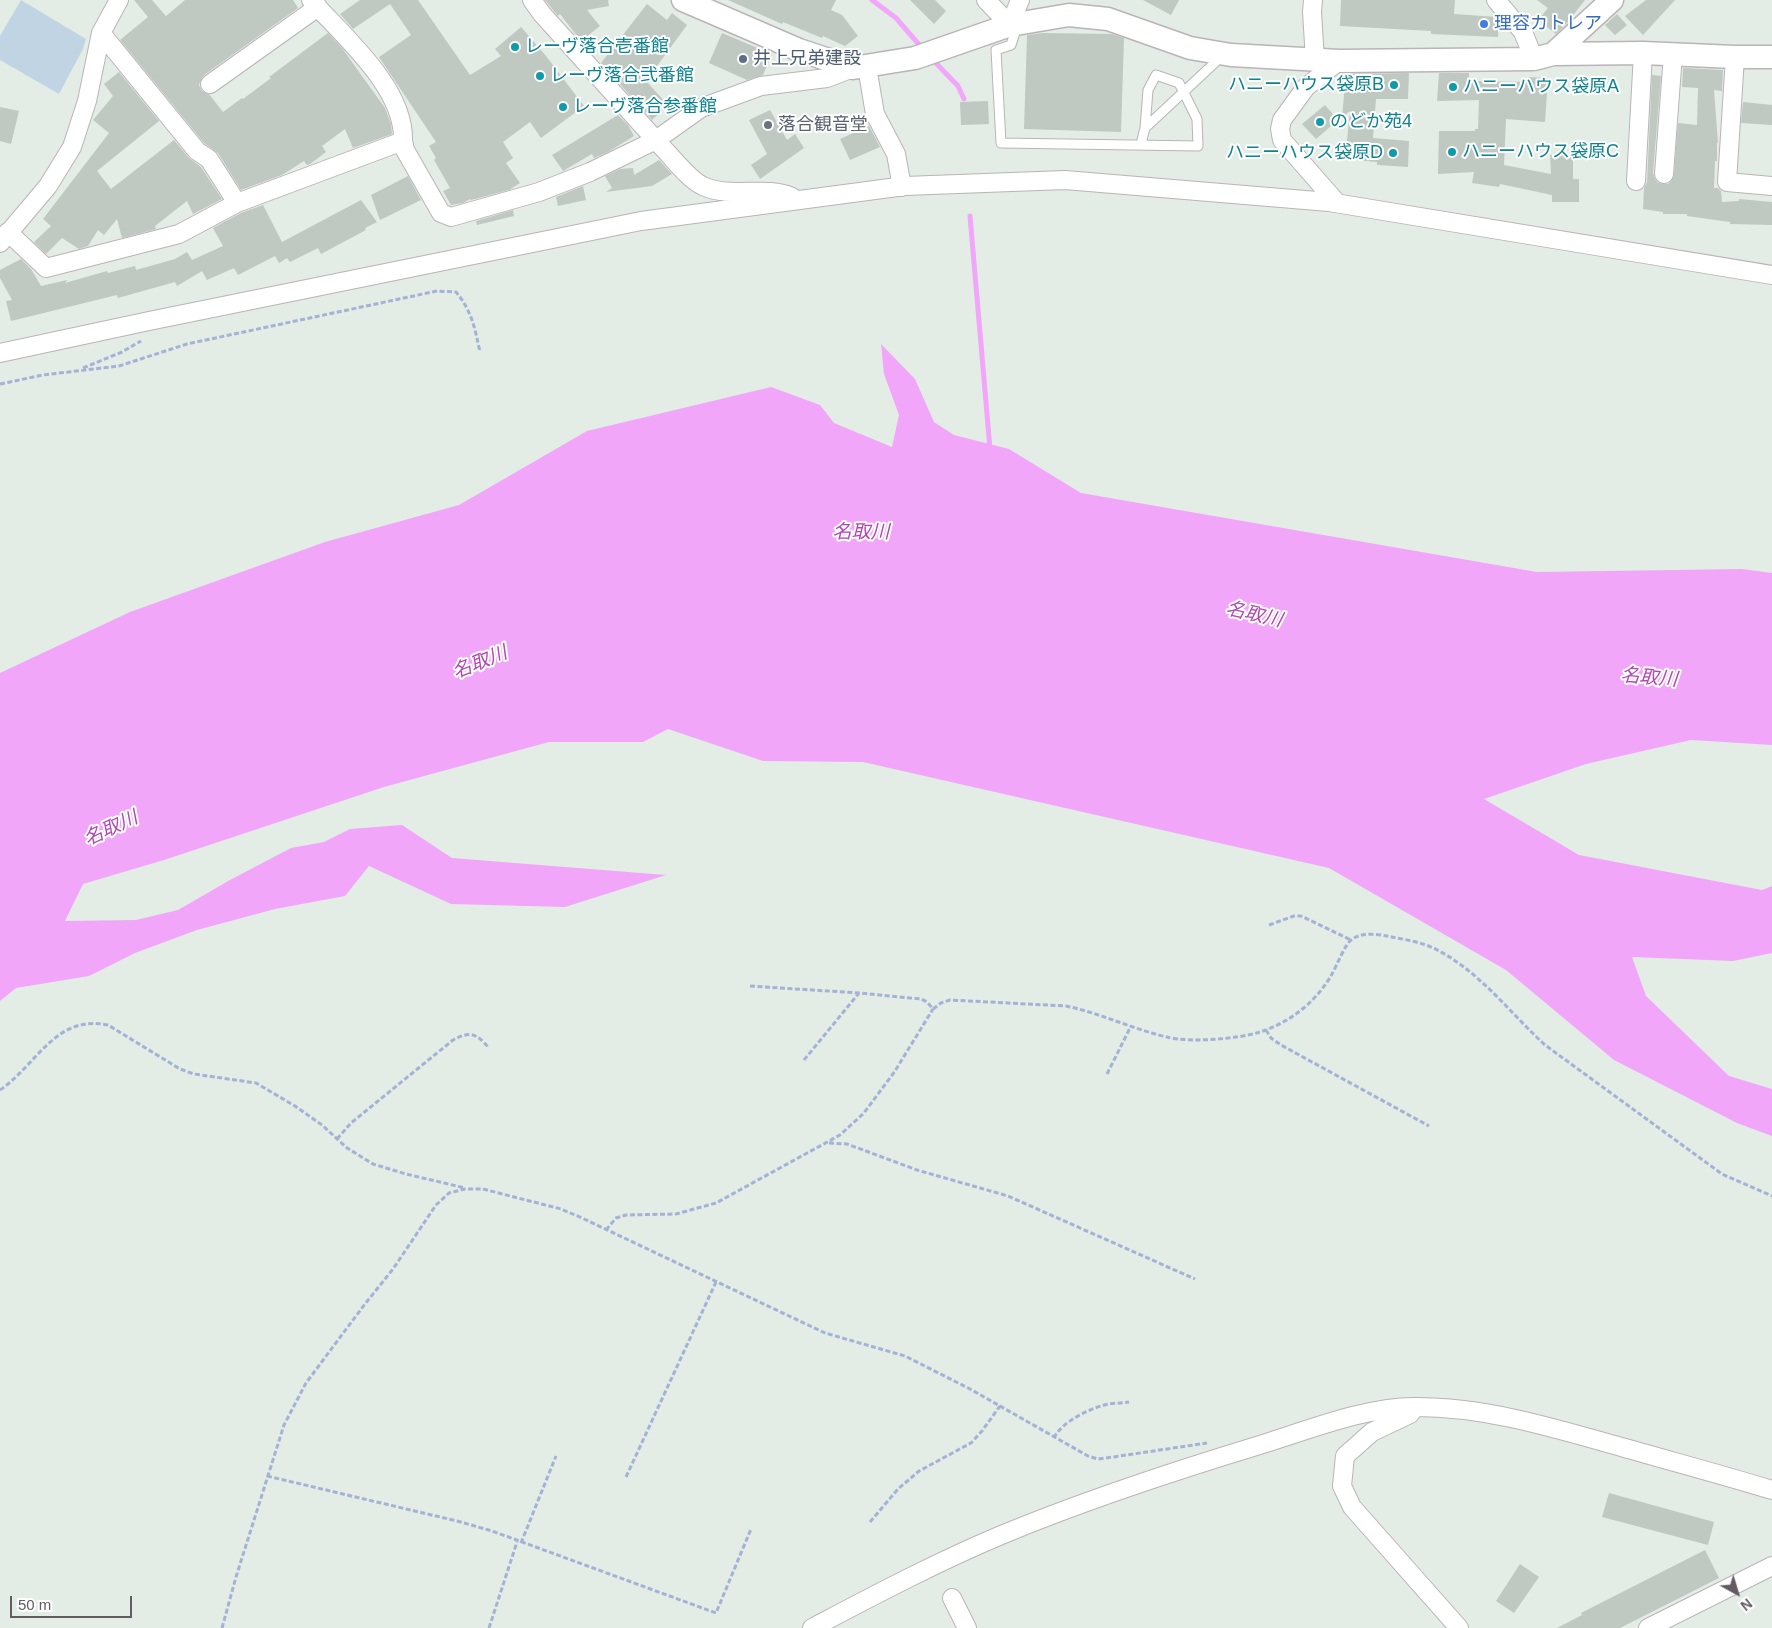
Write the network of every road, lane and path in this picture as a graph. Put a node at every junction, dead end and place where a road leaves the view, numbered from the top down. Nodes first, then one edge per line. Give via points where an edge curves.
1 (119, 0) edge
2 (532, 0) edge
3 (683, 0) edge
4 (986, 0) edge
5 (1020, 0) edge
6 (1314, 0) edge
7 (1496, 0) edge
8 (1612, 0) edge
9 (314, 4) edge
10 (1014, 24) junction
11 (101, 32) junction
12 (1643, 53) junction
13 (1224, 54) junction
14 (1672, 54) junction
15 (1544, 56) junction
16 (1772, 56) edge
17 (1735, 57) junction
18 (1316, 60) junction
19 (1339, 61) junction
20 (860, 68) junction
21 (210, 84) dead end
22 (1184, 91) junction
23 (1145, 128) junction
24 (656, 140) junction
25 (403, 141) junction
26 (1141, 144) junction
27 (1664, 174) dead end
28 (1636, 181) dead end
29 (1772, 186) edge
30 (902, 187) junction
31 (800, 200) junction
32 (237, 204) junction
33 (1337, 204) junction
34 (4, 237) edge
35 (1772, 275) edge
36 (145, 338) dead end
37 (480, 352) dead end
38 (0, 353) edge
39 (78, 370) junction
40 (0, 384) edge
41 (1269, 925) dead end
42 (1351, 940) junction
43 (750, 986) dead end
44 (859, 993) junction
45 (933, 1009) junction
46 (1131, 1026) junction
47 (1266, 1030) junction
48 (489, 1048) dead end
49 (804, 1060) dead end
50 (1107, 1074) dead end
51 (0, 1090) edge
52 (1429, 1126) dead end
53 (337, 1139) junction
54 (827, 1143) junction
55 (465, 1188) junction
56 (1772, 1196) edge
57 (606, 1230) junction
58 (1195, 1279) dead end
59 (716, 1282) junction
60 (1129, 1402) dead end
61 (1000, 1406) junction
62 (1415, 1407) junction
63 (1054, 1438) junction
64 (1209, 1442) dead end
65 (556, 1456) dead end
66 (267, 1476) junction
67 (626, 1478) dead end
68 (1772, 1490) edge
69 (870, 1522) dead end
70 (751, 1529) dead end
71 (519, 1542) junction
72 (1772, 1566) edge
73 (952, 1598) dead end
74 (222, 1628) edge
75 (489, 1628) edge
76 (812, 1628) edge
77 (967, 1628) edge
78 (1459, 1628) edge
79 (1648, 1628) edge

1 - 11 street
2 - 24 street
3 - 20 street via 800,50
4 - 10 street
5 - 10 street
6 - 18 street
7 - 15 street
8 - 15 street
9 - 21 street
9 - 25 street via 353,43 396,104 403,127
10 - 13 street via 1069,15 1108,19 1190,48
10 - 20 street via 915,58
10 - 26 lane via 1011,45 996,50 1001,143
11 - 32 street via 197,151 209,159
11 - 34 street via 87,101 72,147 48,186
12 - 14 street
12 - 15 street
12 - 28 street
13 - 18 street
13 - 22 lane
14 - 17 street
14 - 27 street
15 - 19 street
16 - 17 street
17 - 29 street via 1727,182
18 - 19 street
19 - 33 street via 1306,87 1282,120 1280,129 1282,140
20 - 24 street via 827,78 761,86 701,108
20 - 30 street via 875,114 896,154
22 - 23 lane
22 - 23 lane via 1179,83 1156,75 1148,90
22 - 26 lane via 1197,119 1198,146
23 - 26 lane
24 - 25 street via 539,192 451,217 441,214
24 - 31 street via 702,186 716,190 780,192
25 - 32 street
30 - 31 street
30 - 33 street via 1065,180
31 - 38 street via 641,221
32 - 34 street via 179,234 46,268
33 - 35 street
36 - 39 path via 122,352
37 - 39 path via 469,309 462,299 456,292 437,292 187,344 119,366
39 - 40 path
41 - 42 path via 1301,916
42 - 47 path via 1326,985 1314,999 1299,1012
42 - 56 path via 1373,934 1429,946 1444,954 1492,990 1545,1045 1722,1174
43 - 44 path
44 - 45 path via 921,999
44 - 49 path
45 - 46 path via 950,1000 1066,1006
45 - 54 path via 896,1071 875,1098 850,1126
46 - 47 path via 1183,1040 1231,1037
46 - 50 path
47 - 52 path via 1281,1044
48 - 53 path via 480,1037 471,1034 453,1040 351,1123
51 - 53 path via 18,1077 52,1039 68,1029 97,1022 108,1025 180,1069 256,1083 295,1106
53 - 55 path via 373,1164
54 - 57 path via 716,1203 676,1214 626,1215 616,1218
54 - 58 path via 847,1144 917,1170 1008,1196
55 - 57 path via 483,1189 561,1209
55 - 66 path via 449,1193 436,1205 393,1269 306,1383 284,1426
57 - 59 path
59 - 61 path via 825,1333 905,1356
59 - 67 path
60 - 63 path via 1108,1404 1085,1412 1066,1423
61 - 63 path
61 - 69 path via 970,1443 918,1471
62 - 68 street via 1489,1413
62 - 76 street via 1388,1409 1337,1421 1090,1501 912,1575
62 - 78 street via 1410,1414 1372,1432 1345,1456 1342,1486 1352,1507
63 - 64 path via 1098,1459
65 - 71 path
66 - 71 path via 456,1521
66 - 74 path
70 - 71 path via 716,1613
71 - 75 path
72 - 79 street
73 - 77 street

